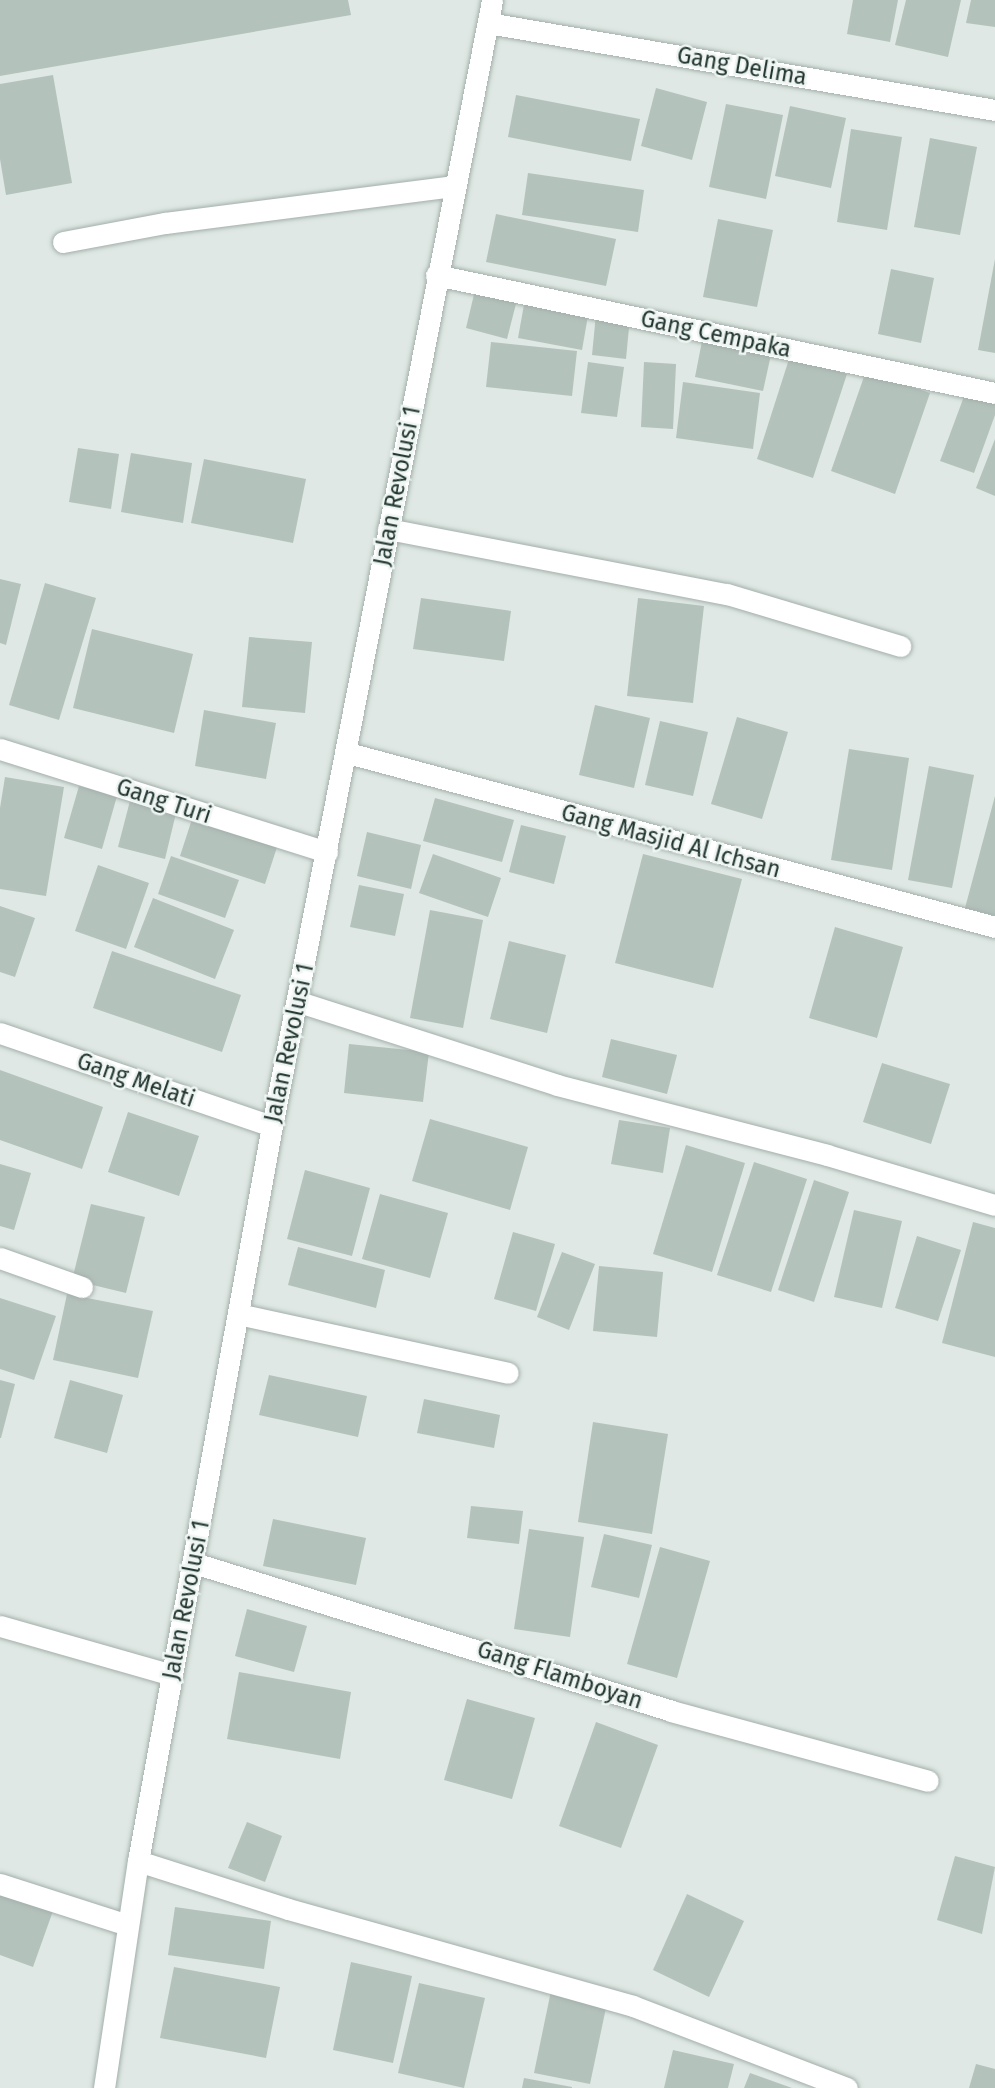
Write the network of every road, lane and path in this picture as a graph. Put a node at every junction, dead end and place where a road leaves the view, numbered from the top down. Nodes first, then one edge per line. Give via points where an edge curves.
1 (492, 0) edge
2 (488, 23) junction
3 (995, 110) edge
4 (453, 186) junction
5 (63, 242) dead end
6 (436, 275) junction
7 (995, 393) edge
8 (388, 529) junction
9 (900, 646) dead end
10 (0, 749) edge
11 (348, 753) junction
12 (327, 852) junction
13 (995, 927) edge
14 (299, 1002) junction
15 (0, 1033) edge
16 (272, 1126) junction
17 (995, 1205) edge
18 (0, 1258) edge
19 (82, 1287) dead end
20 (238, 1314) junction
21 (508, 1373) dead end
22 (194, 1563) junction
23 (0, 1626) edge
24 (172, 1675) junction
25 (928, 1781) dead end
26 (138, 1861) junction
27 (0, 1884) edge
28 (128, 1925) junction
29 (104, 2088) edge
30 (847, 2088) edge

1 - 2 street, Jalan Revolusi 1
2 - 3 street, Gang Delima
2 - 4 street, Jalan Revolusi 1
4 - 5 street via 166,223
4 - 6 street, Jalan Revolusi 1
6 - 7 street, Gang Cempaka
6 - 8 street, Jalan Revolusi 1
8 - 9 street via 727,594
8 - 11 street, Jalan Revolusi 1
10 - 12 street, Gang Turi
11 - 12 street, Jalan Revolusi 1
11 - 13 street, Gang Masjid Al Ichsan
12 - 14 street, Jalan Revolusi 1
14 - 16 street, Jalan Revolusi 1
14 - 17 street via 557,1085 827,1155
15 - 16 street, Gang Melati
16 - 20 street, Jalan Revolusi 1
18 - 19 street
20 - 21 street
20 - 22 street, Jalan Revolusi 1
22 - 24 street, Jalan Revolusi 1
22 - 25 street, Gang Flamboyan via 671,1711
23 - 24 street
24 - 26 street, Jalan Revolusi 1
26 - 28 street, Jalan Revolusi 1
26 - 30 street via 288,1909 633,2006
27 - 28 street
28 - 29 street, Jalan Revolusi 1

